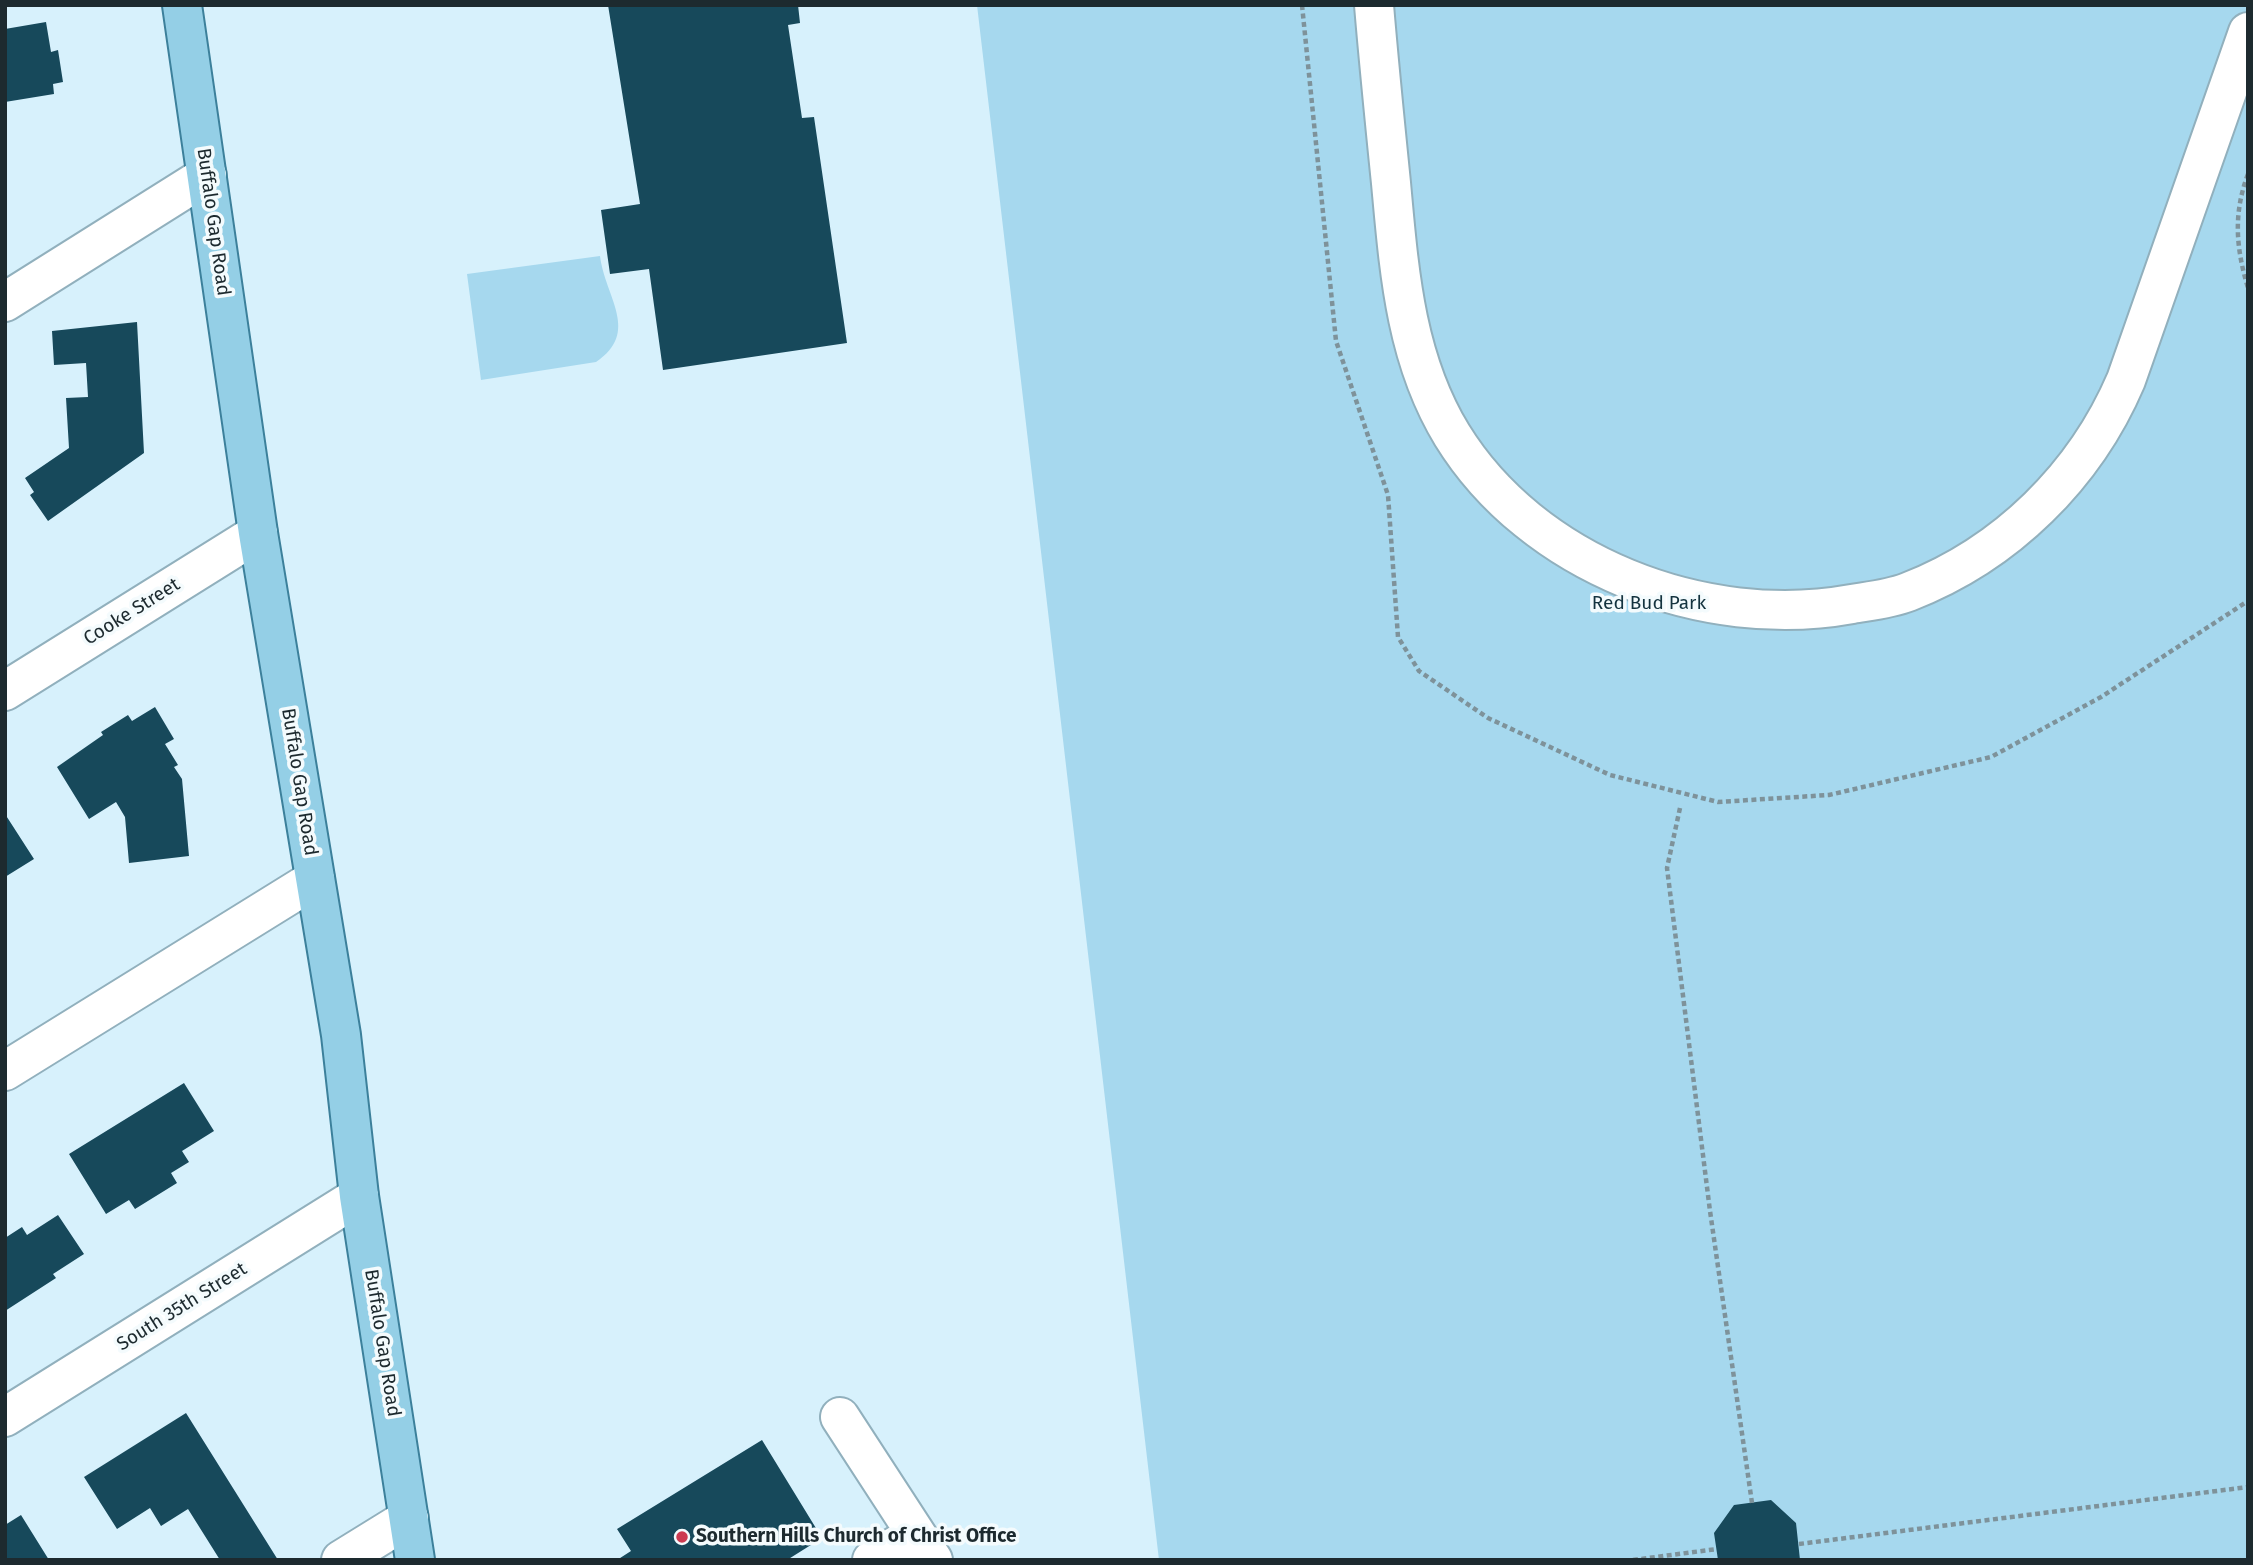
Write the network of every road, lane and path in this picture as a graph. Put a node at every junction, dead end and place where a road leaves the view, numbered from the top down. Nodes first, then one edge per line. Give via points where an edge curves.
1 (182, 5) edge
2 (1374, 5) edge
3 (2248, 32) edge
4 (2248, 174) edge
5 (207, 175) junction
6 (2248, 288) edge
7 (5, 302) edge
8 (258, 533) junction
9 (5, 691) edge
10 (1680, 808) dead end
11 (316, 879) junction
12 (5, 1071) edge
13 (359, 1196) junction
14 (5, 1417) edge
15 (840, 1417) dead end
16 (2248, 1487) edge
17 (1752, 1503) dead end
18 (409, 1518) junction
19 (1799, 1544) dead end
20 (924, 1547) edge
21 (1717, 1549) dead end
22 (341, 1560) edge
23 (415, 1560) edge
24 (873, 1560) edge
25 (1633, 1560) edge

1 - 5 main road, Buffalo Gap Road
2 - 3 street via 1403,296 1420,369 1452,435 1499,493 1560,544 1675,596 1756,611 1835,607 1906,593 1981,554 2049,499 2069,476 2110,418 2126,380
4 - 6 path via 2239,197 2237,251
5 - 7 street
5 - 8 main road, Buffalo Gap Road
8 - 9 street, Cooke Street
8 - 11 main road, Buffalo Gap Road
10 - 17 path via 1667,867
11 - 12 street
11 - 13 main road, Buffalo Gap Road via 341,1035
13 - 14 street, South 35th Street
13 - 18 main road, Buffalo Gap Road
15 - 20 street
16 - 19 path
18 - 22 street
18 - 23 main road, Buffalo Gap Road
20 - 24 street
21 - 25 path

